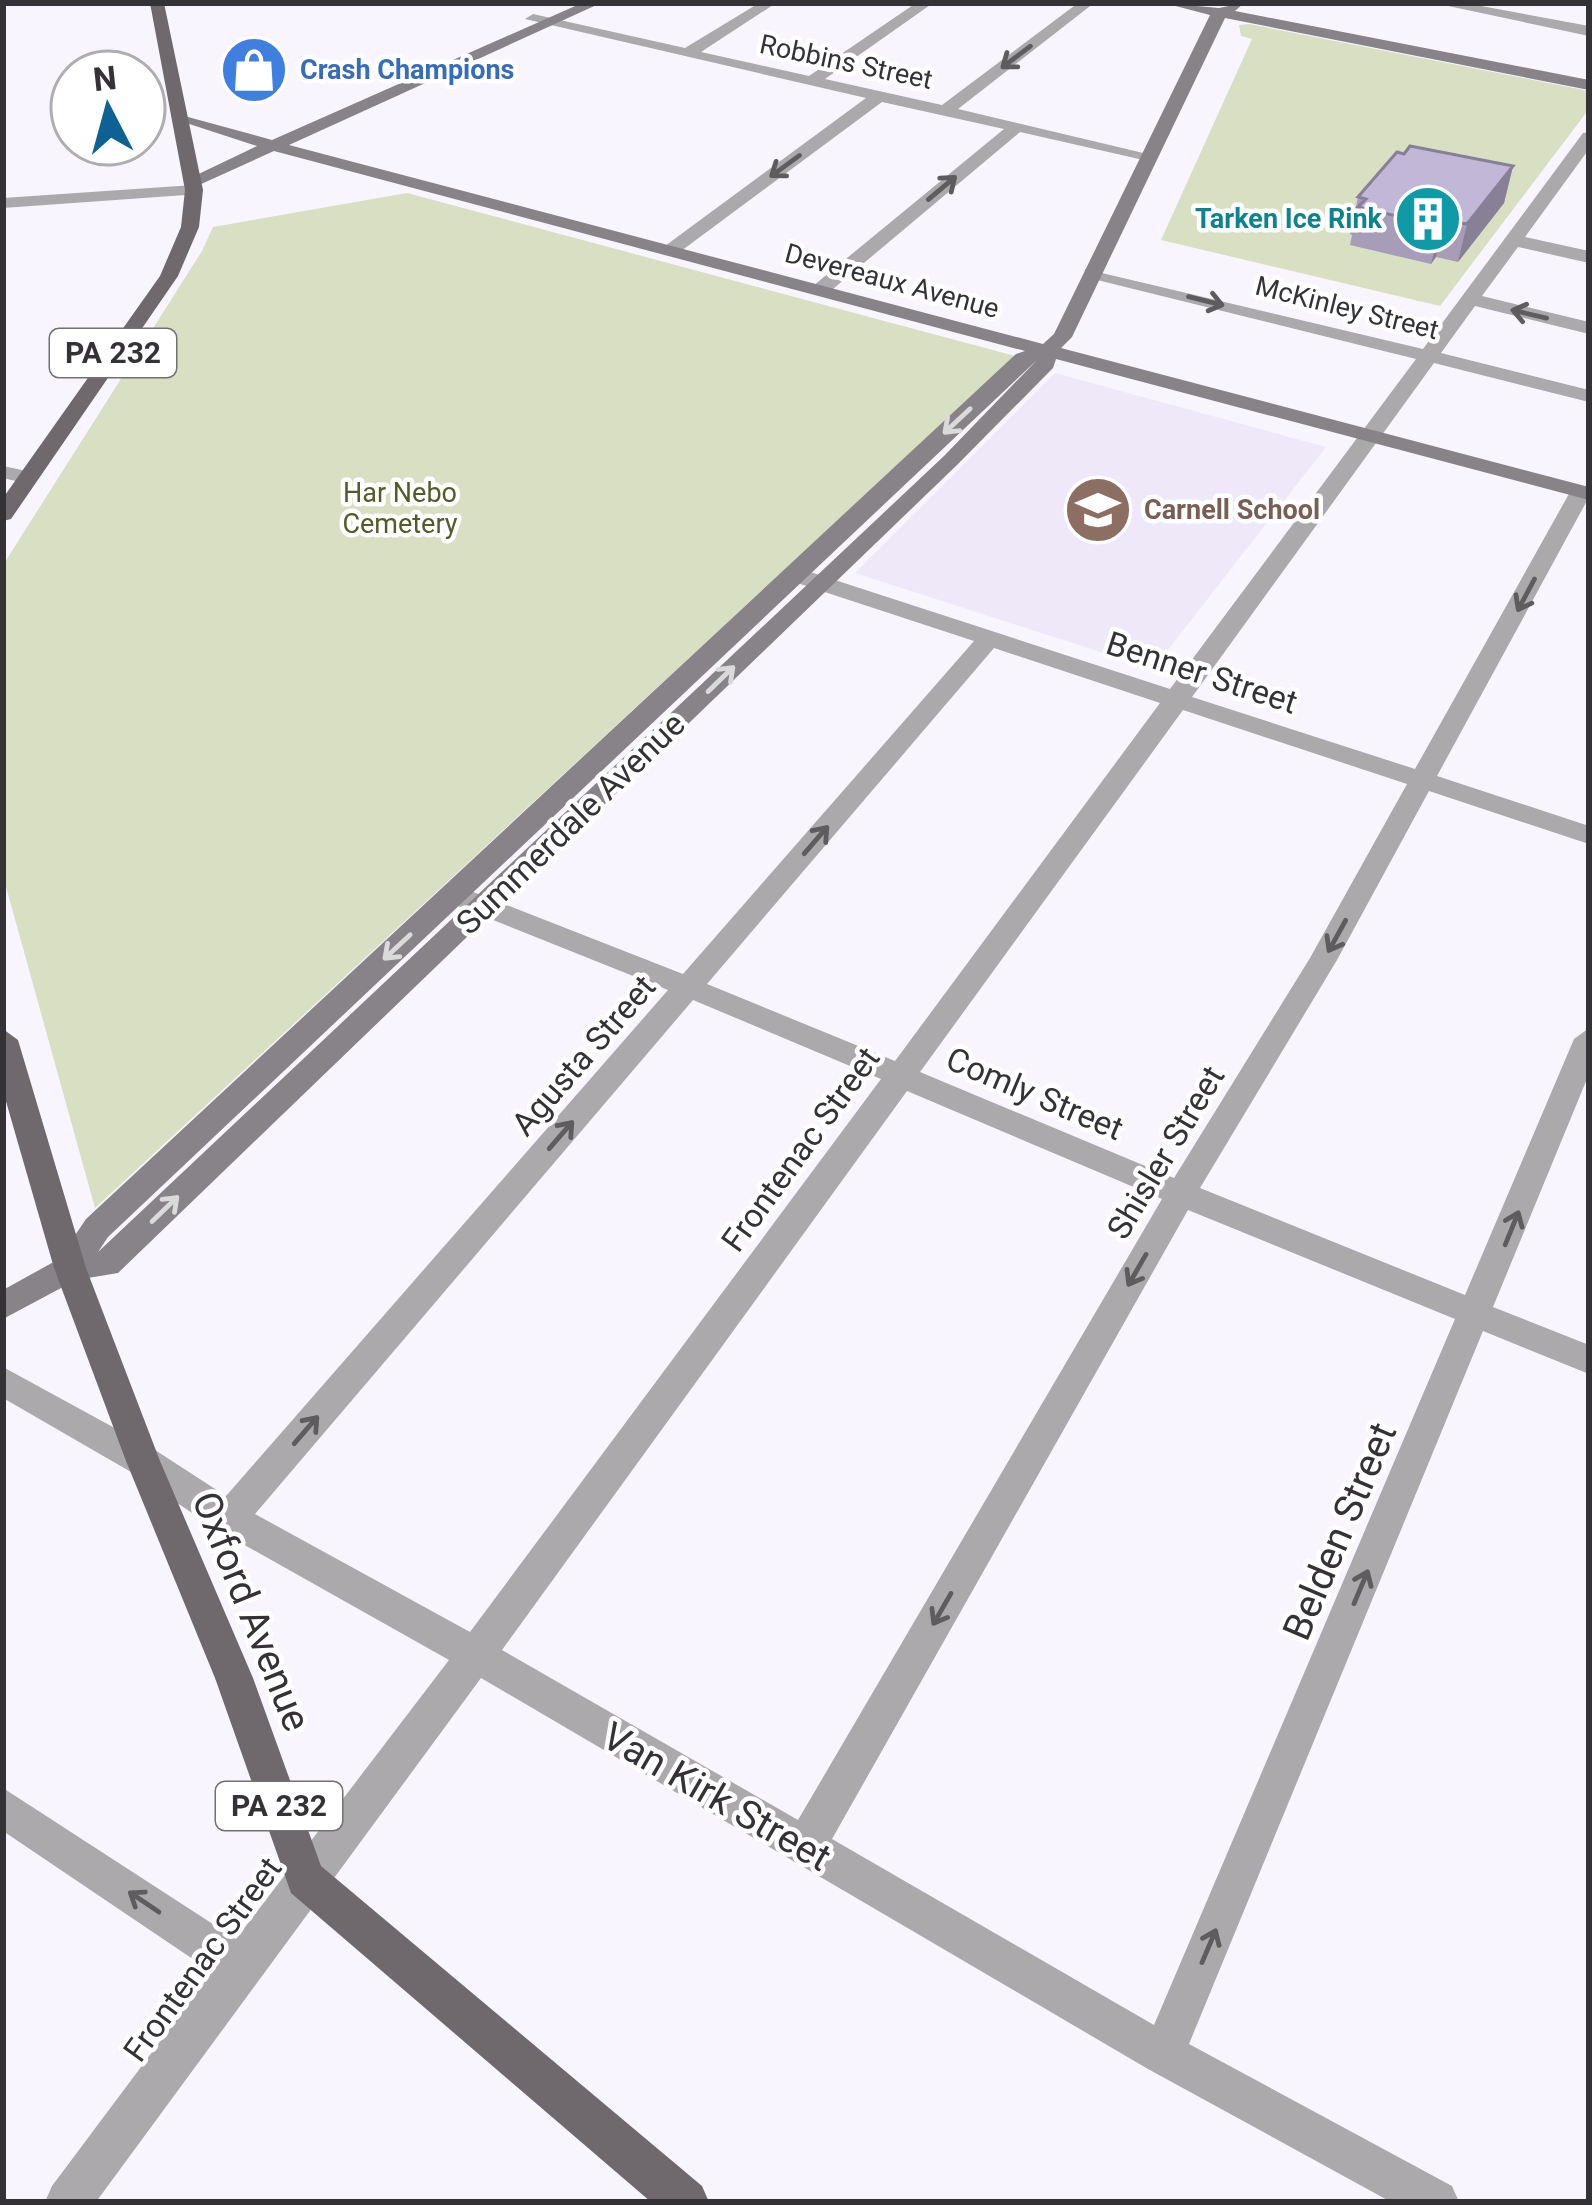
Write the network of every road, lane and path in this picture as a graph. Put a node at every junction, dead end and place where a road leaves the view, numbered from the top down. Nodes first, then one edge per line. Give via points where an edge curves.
1 (157, 3) edge
2 (568, 3) edge
3 (595, 3) edge
4 (770, 3) edge
5 (926, 3) edge
6 (1088, 3) edge
7 (1171, 3) edge
8 (1201, 3) edge
9 (1441, 3) edge
10 (1229, 8) edge
11 (541, 21) junction
12 (1589, 31) edge
13 (687, 54) junction
14 (812, 81) junction
15 (1589, 82) edge
16 (879, 96) junction
17 (945, 111) junction
18 (182, 117) junction
19 (1015, 128) junction
20 (267, 142) junction
21 (1583, 154) edge
22 (1148, 156) junction
23 (318, 157) junction
24 (217, 169) junction
25 (192, 180) junction
26 (3, 203) edge
27 (1513, 240) junction
28 (671, 250) junction
29 (1589, 257) edge
30 (1092, 273) junction
31 (820, 290) junction
32 (1469, 299) junction
33 (1589, 328) edge
34 (1048, 350) junction
35 (1428, 356) junction
36 (1589, 396) edge
37 (1373, 434) junction
38 (3, 472) edge
39 (28, 478) junction
40 (1585, 493) edge
41 (3, 514) edge
42 (794, 574) junction
43 (820, 583) junction
44 (990, 637) junction
45 (1175, 699) junction
46 (1423, 779) junction
47 (1589, 835) edge
48 (468, 900) junction
49 (689, 987) junction
50 (1589, 1039) edge
51 (3, 1040) edge
52 (898, 1074) junction
53 (8, 1083) edge
54 (1182, 1192) junction
55 (70, 1268) junction
56 (3, 1306) edge
57 (1477, 1314) junction
58 (1589, 1360) edge
59 (3, 1381) edge
60 (143, 1461) junction
61 (230, 1518) junction
62 (476, 1655) junction
63 (3, 1808) edge
64 (805, 1847) junction
65 (305, 1880) junction
66 (241, 1966) junction
67 (1163, 2054) junction
68 (68, 2202) edge
69 (686, 2202) edge
70 (1436, 2202) edge

1 - 18 main road, PA 232
2 - 11 street
3 - 11 street
4 - 13 street
5 - 14 street
6 -> 17 street
7 - 10 street
8 - 10 street
9 - 12 street
10 - 15 street
10 - 22 street, Summerdale Avenue
11 - 13 street, Robbins Street
11 - 20 street
13 - 14 street, Robbins Street
14 - 16 street, Robbins Street
16 - 17 street, Robbins Street
16 -> 28 street
17 - 19 street, Robbins Street
18 - 20 street, Devereaux Avenue
18 - 25 main road, PA 232
19 - 22 street, Robbins Street
31 -> 19 street
20 - 23 street, Devereaux Avenue
20 - 24 street
20 - 25 street
21 - 27 street, Frontenac Street
22 - 30 street, Summerdale Avenue
23 - 24 street
23 - 28 street, Devereaux Avenue
24 - 25 street
25 - 26 street
25 - 39 main road, PA 232 via 181,256
27 - 29 street
27 - 32 street, Frontenac Street
28 - 31 street, Devereaux Avenue
30 - 34 street, Summerdale Avenue
30 -> 35 street, McKinley Street
31 - 34 street, Devereaux Avenue
33 -> 32 street
32 - 35 street, Frontenac Street
34 - 37 street, Devereaux Avenue
34 -> 42 street, Summerdale Avenue via 1023,358
34 - 43 street, Summerdale Avenue via 1046,364
35 - 36 street, McKinley Street
35 - 37 street, Frontenac Street
37 - 40 street, Devereaux Avenue
37 - 45 street, Frontenac Street
38 - 39 street
39 - 41 main road, PA 232
40 -> 46 street, Shisler Street
42 - 43 street, Benner Street
42 - 48 street, Summerdale Avenue
43 - 44 street, Benner Street
48 -> 43 street, Summerdale Avenue
44 - 45 street, Benner Street
49 -> 44 street, Agusta Street
45 - 46 street, Benner Street
45 - 52 street, Frontenac Street
46 - 47 street, Benner Street
46 -> 54 street, Shisler Street
48 - 49 street, Comly Street
48 - 55 street, Summerdale Avenue via 98,1228
49 - 52 street, Comly Street
61 -> 49 street, Agusta Street
57 -> 50 street, Belden Street
51 - 53 main road, Oxford Avenue / PA 232
52 - 54 street, Comly Street
52 - 62 street, Frontenac Street
53 - 55 main road, Oxford Avenue / PA 232
54 - 57 street, Comly Street
54 -> 64 street, Shisler Street
55 - 56 street, Summerdale Avenue
55 - 60 main road, Oxford Avenue / PA 232
57 - 58 street, Comly Street
67 -> 57 street, Belden Street
59 - 60 street, Van Kirk Street
60 - 61 street, Van Kirk Street
60 - 65 main road, Oxford Avenue / PA 232 via 234,1678
61 - 62 street, Van Kirk Street
62 - 64 street, Van Kirk Street
62 - 65 street, Frontenac Street
66 -> 63 street
64 - 67 street, Van Kirk Street
65 - 66 street, Frontenac Street
65 - 69 main road
66 - 68 street, Frontenac Street
67 - 70 street, Van Kirk Street

